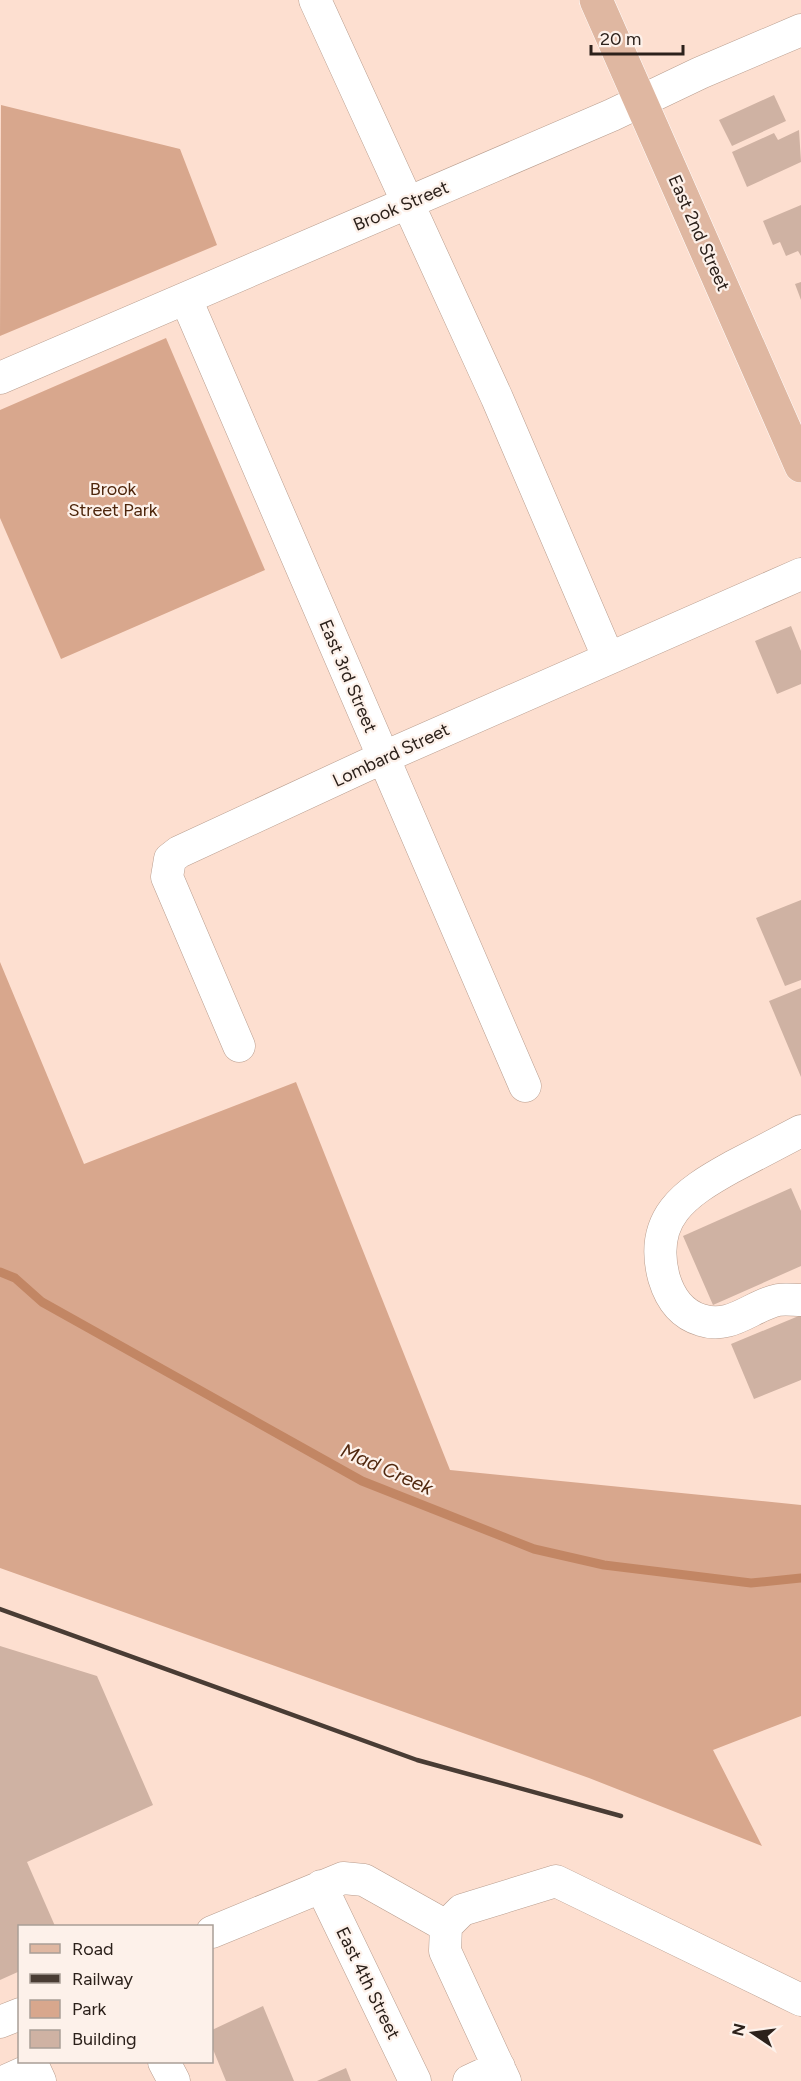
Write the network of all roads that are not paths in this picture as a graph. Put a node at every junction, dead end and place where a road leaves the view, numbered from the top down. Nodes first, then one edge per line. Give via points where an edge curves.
1 (315, 0) edge
2 (596, 0) edge
3 (801, 30) edge
4 (641, 101) junction
5 (407, 204) junction
6 (186, 299) junction
7 (0, 378) edge
8 (801, 466) edge
9 (801, 574) edge
10 (608, 657) junction
11 (382, 758) junction
12 (239, 1046) dead end
13 (525, 1086) dead end
14 (801, 1131) edge
15 (801, 1300) edge
16 (321, 1886) junction
17 (446, 1926) junction
18 (213, 1932) edge
19 (801, 2000) edge
20 (165, 2063) edge
21 (35, 2070) edge
22 (502, 2074) edge
23 (5, 2081) edge
24 (174, 2081) edge
25 (415, 2081) edge
26 (469, 2081) edge

1 - 5 street
2 - 4 main road, East 2nd Street
3 - 4 street, Brook Street
4 - 5 street, Brook Street
4 - 8 main road, East 2nd Street
5 - 6 street, Brook Street
5 - 10 street via 497,398
6 - 7 street, Brook Street
6 - 11 street, East 3rd Street
9 - 10 street, Lombard Street
10 - 11 street, Lombard Street
11 - 12 street, Lombard Street via 170,859 167,877
11 - 13 street, East 3rd Street
14 - 15 street via 694,1188 670,1213 661,1238 660,1263 668,1291 680,1309 701,1320 724,1323 779,1300
16 - 17 street via 343,1878 364,1880
16 - 18 street
16 - 25 street, East 4th Street
17 - 19 street via 462,1910 556,1881
17 - 22 street via 445,1951
20 - 24 street
21 - 23 street
22 - 26 street

